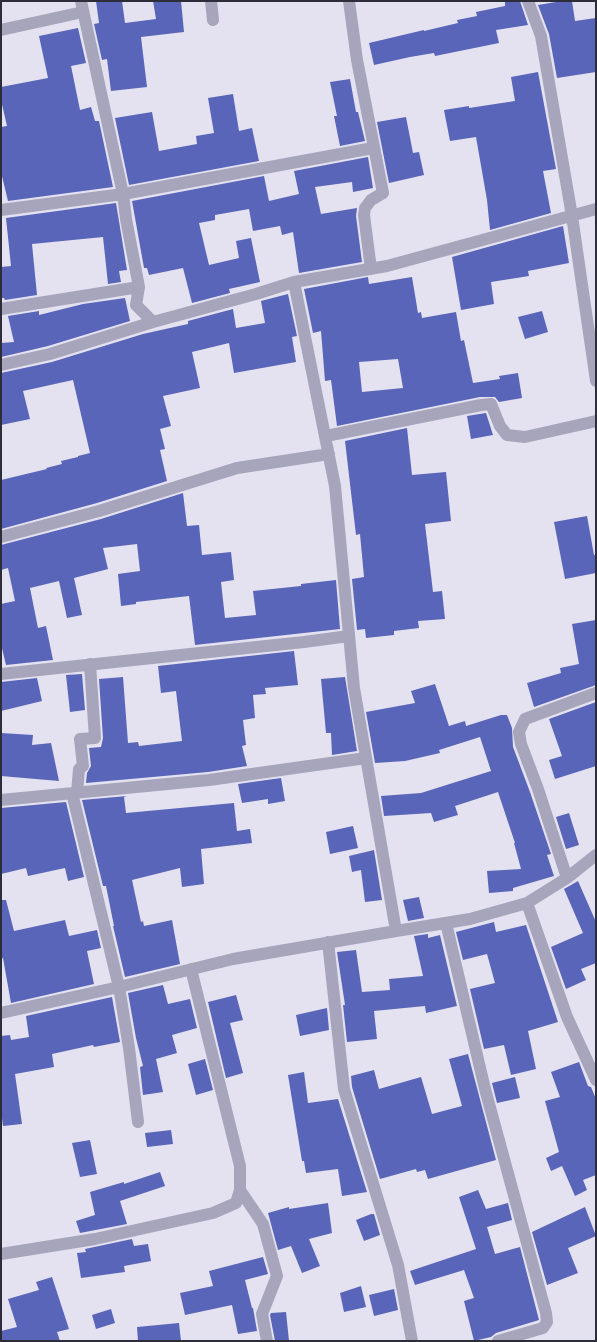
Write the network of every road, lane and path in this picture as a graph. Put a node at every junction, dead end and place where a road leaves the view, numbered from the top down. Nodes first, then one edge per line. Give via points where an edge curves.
1 (211, 1) edge
2 (349, 1) edge
3 (528, 1) edge
4 (82, 7) edge
5 (214, 20) dead end
6 (1, 30) edge
7 (374, 148) junction
8 (123, 194) junction
9 (596, 209) edge
10 (1, 210) edge
11 (572, 216) junction
12 (371, 269) junction
13 (294, 282) junction
14 (139, 287) junction
15 (1, 309) edge
16 (153, 322) junction
17 (1, 365) edge
18 (596, 381) edge
19 (596, 421) edge
20 (326, 436) junction
21 (329, 454) junction
22 (1, 537) edge
23 (349, 636) junction
24 (90, 664) junction
25 (1, 674) edge
26 (596, 693) edge
27 (366, 758) junction
28 (74, 793) junction
29 (1, 800) edge
30 (596, 855) edge
31 (567, 878) junction
32 (527, 903) junction
33 (446, 923) junction
34 (396, 930) junction
35 (328, 942) junction
36 (191, 969) junction
37 (119, 987) junction
38 (2, 1011) edge
39 (596, 1080) edge
40 (138, 1122) dead end
41 (240, 1190) junction
42 (1, 1254) edge
43 (268, 1341) edge
44 (412, 1341) edge
45 (498, 1341) edge

1 - 5 street
2 - 7 street
3 - 11 street via 541,36
4 - 6 street
4 - 8 street
7 - 8 street
7 - 12 street via 383,193 365,208
8 - 10 street
8 - 14 street
9 - 11 street
11 - 12 street
11 - 18 street
12 - 13 street
13 - 16 street
13 - 20 street
14 - 15 street
14 - 16 street via 136,305
16 - 17 street via 50,354
19 - 20 street via 525,437 507,435 491,404
20 - 21 street
21 - 22 street via 237,468 100,511
21 - 23 street
23 - 24 street
23 - 27 street
24 - 25 street
24 - 28 street via 95,738 80,739 84,766 78,769
26 - 31 street via 525,719 519,732
27 - 28 street via 209,780
27 - 34 street
28 - 29 street
28 - 37 street
30 - 31 street
31 - 32 street
32 - 33 street
32 - 39 street via 567,1017
33 - 34 street
33 - 45 street via 546,1313 547,1322 543,1328
34 - 35 street
35 - 36 street
35 - 44 street via 344,1088 398,1265
36 - 37 street
36 - 41 street via 240,1166
37 - 38 street
37 - 40 street
41 - 42 street via 236,1203 212,1212 95,1239
41 - 43 street via 263,1224 277,1276 262,1314

